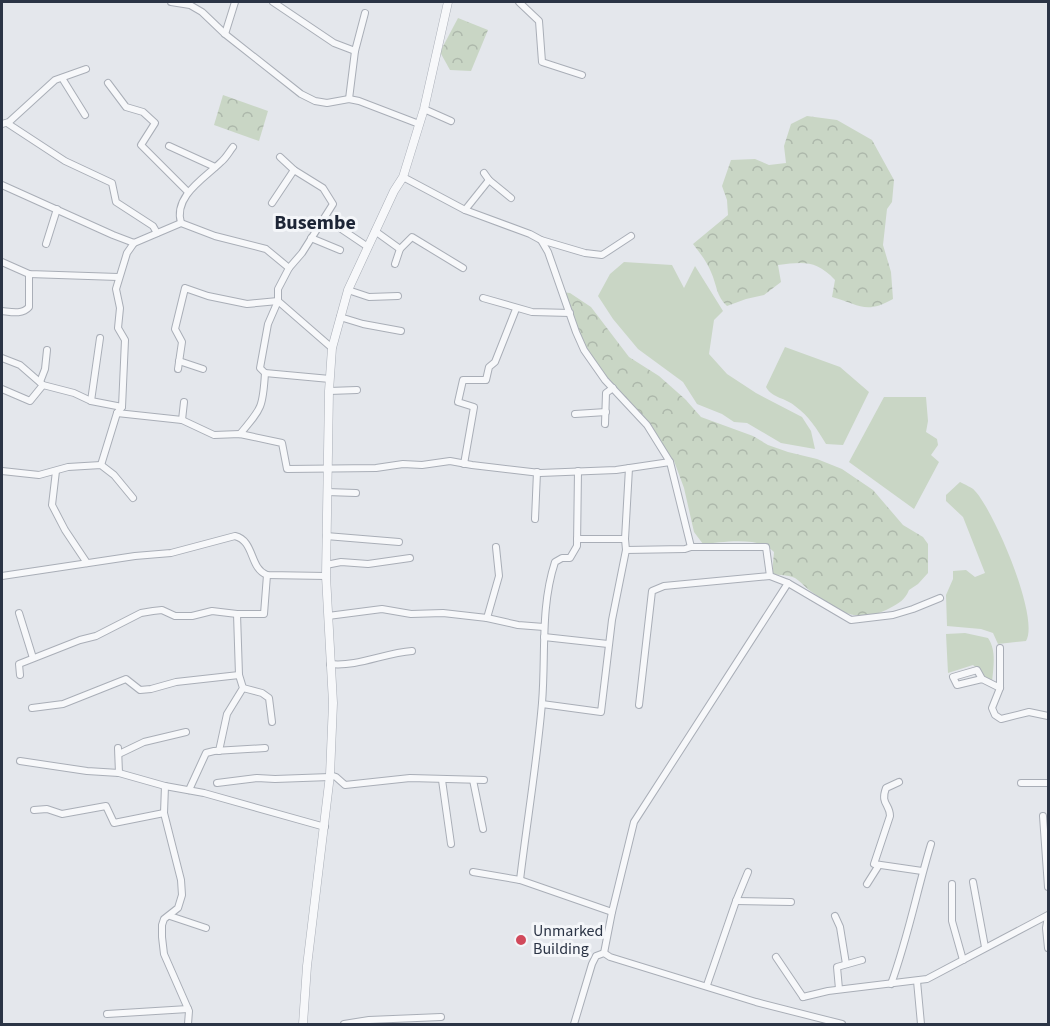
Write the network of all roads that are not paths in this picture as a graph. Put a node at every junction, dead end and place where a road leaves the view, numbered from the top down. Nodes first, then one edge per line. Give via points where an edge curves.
1 (171, 2) edge
2 (235, 2) edge
3 (273, 2) edge
4 (448, 2) edge
5 (519, 2) edge
6 (365, 13) dead end
7 (225, 34) junction
8 (355, 51) junction
9 (86, 69) dead end
10 (582, 75) dead end
11 (62, 78) junction
12 (108, 83) dead end
13 (349, 99) junction
14 (424, 109) junction
15 (85, 115) dead end
16 (451, 121) dead end
17 (4, 123) edge
18 (419, 124) junction
19 (169, 146) dead end
20 (233, 147) dead end
21 (280, 156) dead end
22 (215, 167) junction
23 (294, 170) junction
24 (484, 173) dead end
25 (403, 177) junction
26 (489, 180) junction
27 (2, 185) edge
28 (188, 192) junction
29 (511, 198) dead end
30 (272, 203) dead end
31 (57, 209) junction
32 (465, 210) junction
33 (325, 218) junction
34 (181, 223) junction
35 (375, 231) junction
36 (157, 233) junction
37 (631, 236) dead end
38 (312, 238) junction
39 (541, 240) junction
40 (134, 243) junction
41 (46, 244) dead end
42 (368, 247) junction
43 (400, 249) junction
44 (340, 250) dead end
45 (2, 262) edge
46 (395, 264) dead end
47 (289, 268) junction
48 (463, 268) dead end
49 (29, 274) junction
50 (118, 277) junction
51 (348, 290) junction
52 (398, 296) dead end
53 (483, 298) dead end
54 (278, 301) junction
55 (516, 309) junction
56 (2, 311) edge
57 (570, 314) junction
58 (340, 317) junction
59 (401, 331) dead end
60 (100, 338) dead end
61 (333, 348) junction
62 (47, 350) dead end
63 (2, 358) edge
64 (203, 369) dead end
65 (265, 373) junction
66 (330, 379) junction
67 (41, 383) junction
68 (613, 388) junction
69 (2, 389) edge
70 (357, 390) dead end
71 (329, 391) junction
72 (91, 401) junction
73 (184, 402) dead end
74 (122, 407) junction
75 (606, 412) junction
76 (117, 413) junction
77 (575, 414) dead end
78 (182, 420) junction
79 (605, 424) dead end
80 (240, 434) junction
81 (670, 462) junction
82 (464, 464) junction
83 (101, 465) junction
84 (629, 468) junction
85 (328, 469) junction
86 (2, 471) edge
87 (56, 471) junction
88 (578, 471) junction
89 (537, 472) junction
90 (327, 492) junction
91 (356, 493) dead end
92 (134, 498) dead end
93 (534, 519) dead end
94 (326, 536) junction
95 (577, 539) junction
96 (625, 539) junction
97 (399, 542) dead end
98 (496, 547) dead end
99 (691, 547) junction
100 (626, 550) junction
101 (410, 558) dead end
102 (87, 563) junction
103 (326, 565) junction
104 (267, 575) junction
105 (2, 576) edge
106 (326, 576) junction
107 (770, 576) junction
108 (788, 583) junction
109 (940, 598) dead end
110 (19, 613) dead end
111 (237, 614) junction
112 (328, 616) junction
113 (487, 618) junction
114 (544, 627) junction
115 (544, 637) junction
116 (608, 644) junction
117 (1000, 648) dead end
118 (412, 651) dead end
119 (33, 658) junction
120 (330, 664) junction
121 (20, 675) dead end
122 (239, 675) junction
123 (982, 679) dead end
124 (243, 688) junction
125 (1000, 688) junction
126 (542, 704) junction
127 (639, 705) dead end
128 (32, 708) dead end
129 (1048, 716) edge
130 (272, 722) dead end
131 (186, 732) dead end
132 (265, 748) dead end
133 (219, 751) junction
134 (20, 760) dead end
135 (119, 772) junction
136 (330, 776) junction
137 (442, 780) junction
138 (473, 780) junction
139 (484, 780) dead end
140 (899, 782) dead end
141 (217, 783) dead end
142 (1021, 783) dead end
143 (1048, 783) edge
144 (165, 786) junction
145 (189, 790) junction
146 (34, 810) dead end
147 (164, 813) junction
148 (1043, 816) dead end
149 (325, 827) junction
150 (483, 828) dead end
151 (451, 844) dead end
152 (931, 844) dead end
153 (879, 865) junction
154 (922, 870) junction
155 (473, 872) dead end
156 (748, 872) dead end
157 (520, 880) junction
158 (973, 882) dead end
159 (867, 884) dead end
160 (952, 884) dead end
161 (1048, 887) edge
162 (736, 901) junction
163 (791, 902) dead end
164 (612, 912) junction
165 (1048, 915) edge
166 (170, 916) junction
167 (834, 916) dead end
168 (206, 928) dead end
169 (985, 947) junction
170 (1048, 948) edge
171 (604, 953) junction
172 (776, 957) dead end
173 (862, 960) dead end
174 (963, 960) junction
175 (846, 963) junction
176 (917, 981) junction
177 (891, 984) junction
178 (707, 985) junction
179 (838, 989) junction
180 (803, 997) junction
181 (188, 1009) junction
182 (796, 1011) junction
183 (106, 1014) dead end
184 (441, 1017) dead end
185 (188, 1024) edge
186 (303, 1024) edge
187 (344, 1024) edge
188 (574, 1024) edge
189 (842, 1024) edge
190 (921, 1024) edge

1 - 7 street via 197,8
2 - 7 street
3 - 8 street via 334,43
4 - 14 street
5 - 10 street via 539,21 542,62
6 - 8 street
7 - 13 street via 301,94 327,103
8 - 13 street
9 - 11 street
11 - 15 street
11 - 17 street
12 - 28 street via 126,107 143,112 155,123 141,145
13 - 18 street
14 - 16 street
14 - 18 street
17 - 36 street via 65,161 112,183 116,202 153,226
18 - 25 street
19 - 22 street
20 - 22 street
21 - 23 street
22 - 28 street
23 - 30 street
23 - 33 street via 323,188 333,204
24 - 26 street
25 - 32 street
25 - 35 street
26 - 29 street
26 - 32 street
27 - 31 street
28 - 34 street via 178,214
31 - 40 street
31 - 41 street
32 - 39 street
33 - 38 street
33 - 42 street
34 - 36 street
34 - 47 street via 266,249
35 - 42 street
35 - 43 street
36 - 40 street
37 - 39 street via 602,255
38 - 44 street
38 - 47 street
39 - 57 street
40 - 50 street
42 - 51 street
43 - 46 street
43 - 48 street via 412,237
45 - 49 street
47 - 54 street via 278,289
49 - 50 street
49 - 56 street via 29,307 20,312
50 - 74 street via 118,328 125,340
51 - 52 street via 369,297
51 - 58 street
53 - 55 street
54 - 61 street
54 - 64 street via 247,304 185,288 175,329 182,342 179,365
54 - 65 street via 268,324 261,360 260,368
55 - 57 street
55 - 82 street via 486,380 463,380 458,402 474,407
57 - 68 street via 584,350
58 - 59 street
58 - 61 street
60 - 72 street
61 - 66 street
62 - 67 street
63 - 67 street via 20,364
65 - 66 street
65 - 80 street via 263,401
66 - 71 street
67 - 69 street via 30,401
67 - 72 street
68 - 75 street via 606,393
68 - 81 street via 647,425
70 - 71 street
71 - 85 street
72 - 74 street
73 - 78 street
74 - 76 street
75 - 77 street
75 - 79 street
76 - 78 street
76 - 83 street
78 - 80 street via 214,435
80 - 85 street via 282,444 286,469
81 - 84 street
81 - 99 street
82 - 85 street via 450,461
82 - 89 street
83 - 87 street via 68,466
83 - 92 street
84 - 88 street
84 - 96 street
85 - 90 street
86 - 87 street via 39,475
87 - 102 street via 52,505
88 - 89 street
88 - 95 street
89 - 93 street
90 - 91 street
90 - 94 street
94 - 97 street
94 - 103 street
95 - 96 street
95 - 114 street via 570,558 555,562 546,596
96 - 100 street
98 - 113 street via 499,576
99 - 100 street
99 - 107 street via 766,547
100 - 116 street
101 - 103 street
102 - 104 street via 171,553 235,536 244,540 255,565
102 - 105 street
103 - 106 street
104 - 106 street
104 - 111 street via 264,614
106 - 112 street
107 - 108 street
107 - 127 street via 664,586 652,591
108 - 109 street via 851,620 893,615
108 - 164 street via 634,822
110 - 119 street
111 - 119 street via 212,611 175,616 162,610 141,613 96,636
111 - 122 street
112 - 113 street via 382,609
112 - 120 street
113 - 114 street
114 - 115 street
115 - 116 street
115 - 126 street
116 - 126 street via 601,712
117 - 125 street
118 - 120 street via 346,666
119 - 121 street via 19,664
120 - 136 street
122 - 124 street
122 - 128 street via 140,690 126,679 63,704
123 - 125 street
124 - 130 street via 268,698
124 - 133 street via 227,714
125 - 129 street via 993,708 1001,719 1029,712
126 - 157 street
131 - 135 street via 118,751
132 - 133 street
133 - 145 street via 206,753
134 - 135 street
135 - 144 street
136 - 137 street via 345,785 410,778
136 - 141 street
136 - 149 street
137 - 138 street
137 - 151 street
138 - 139 street
138 - 150 street
140 - 153 street via 886,788 883,795 890,816 874,864
142 - 143 street
144 - 145 street
144 - 147 street
145 - 149 street
146 - 147 street via 62,814 106,806 114,823
147 - 166 street via 182,895
148 - 161 street
149 - 186 street
152 - 154 street
153 - 154 street
153 - 159 street
154 - 177 street
155 - 157 street
156 - 162 street
157 - 164 street
158 - 169 street
160 - 174 street via 952,921
162 - 163 street
162 - 178 street
164 - 171 street
165 - 169 street
165 - 170 street
166 - 168 street
166 - 181 street via 162,925 164,954
167 - 175 street via 840,927
169 - 174 street
171 - 178 street
171 - 188 street via 596,956 592,964
172 - 180 street
173 - 175 street
174 - 176 street via 927,980
175 - 179 street via 837,967
176 - 177 street
176 - 190 street
177 - 179 street
178 - 182 street
179 - 180 street
180 - 182 street
181 - 183 street
181 - 185 street
182 - 189 street
184 - 187 street

